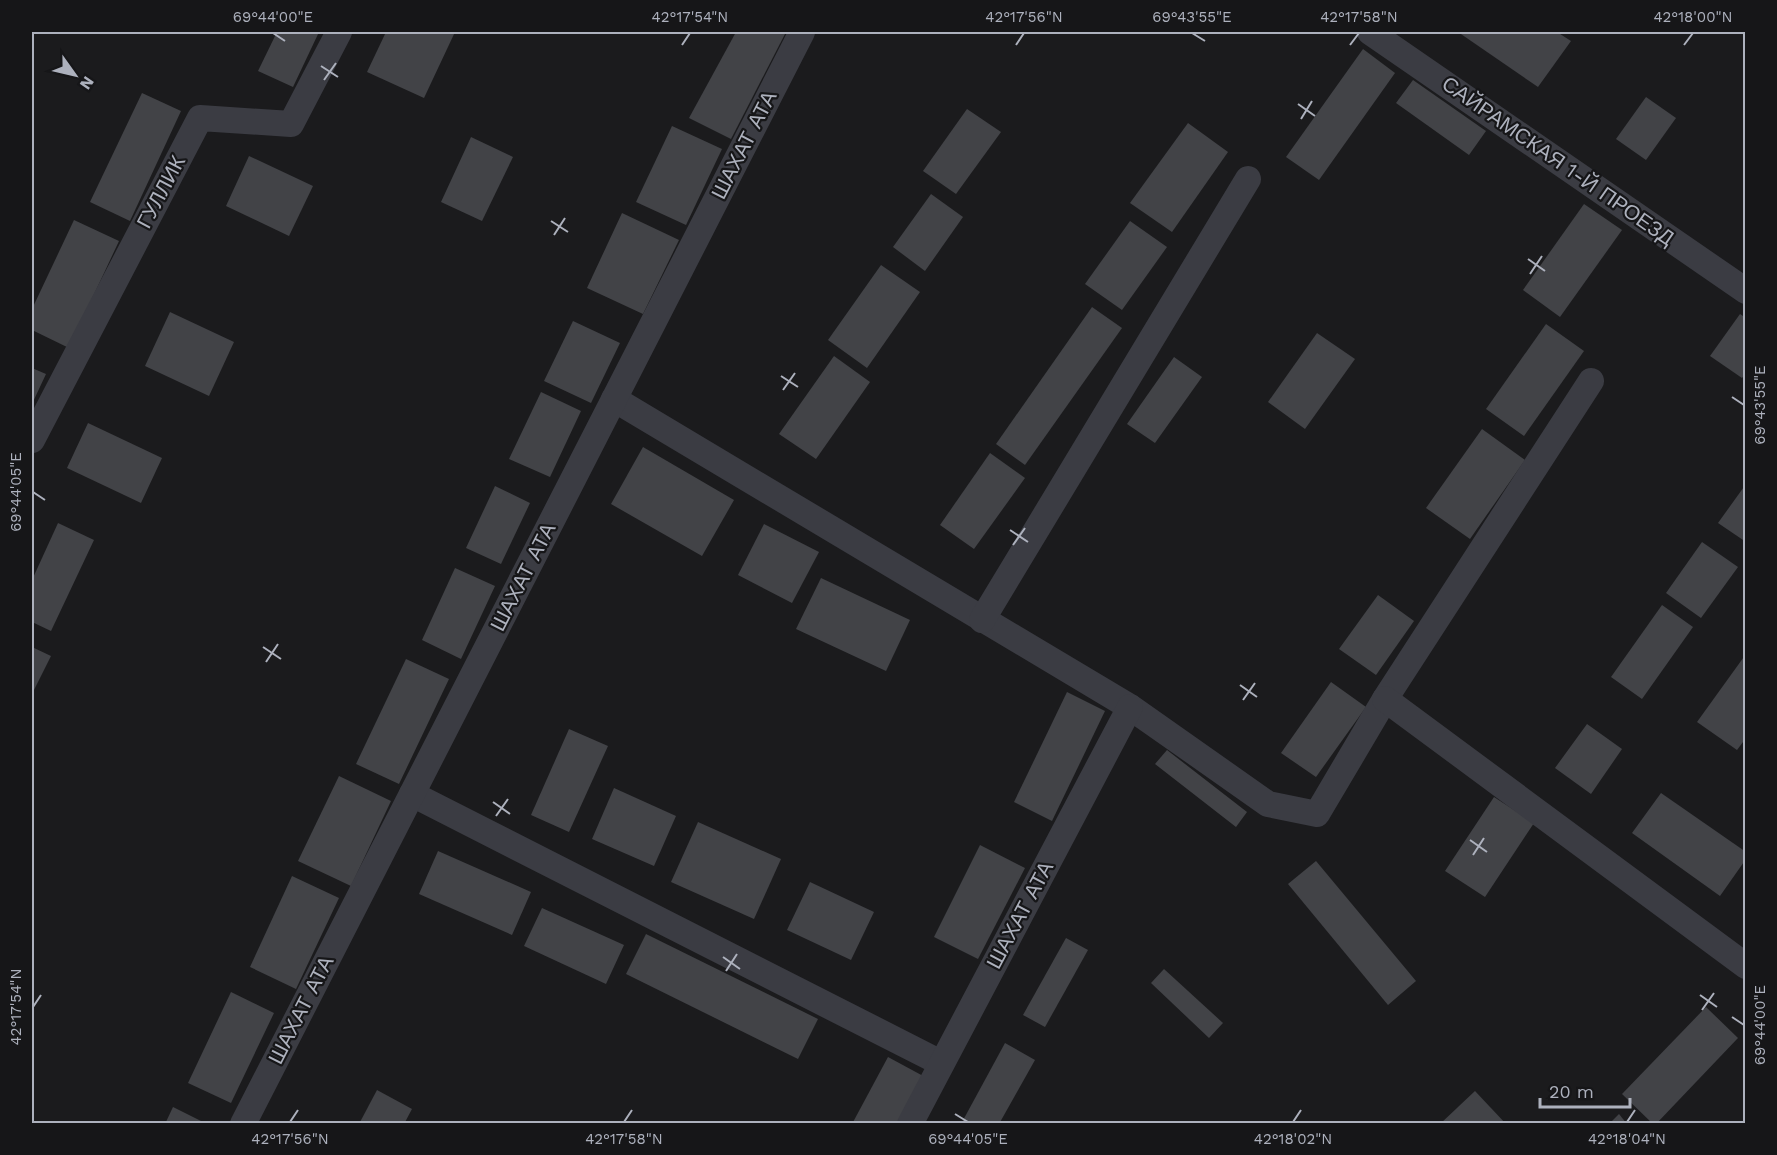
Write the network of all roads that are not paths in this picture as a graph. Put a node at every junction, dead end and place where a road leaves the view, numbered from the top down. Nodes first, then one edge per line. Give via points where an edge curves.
1 (339, 32) edge
2 (802, 32) edge
3 (1370, 32) edge
4 (1248, 179) dead end
5 (1746, 291) edge
6 (1591, 381) dead end
7 (614, 399) junction
8 (32, 440) edge
9 (982, 620) junction
10 (1385, 699) junction
11 (1130, 707) junction
12 (412, 794) junction
13 (1746, 966) edge
14 (941, 1063) junction
15 (243, 1124) edge
16 (910, 1124) edge

1 - 8 street, ГУЛЛИК via 291,124 200,118
2 - 7 street, ШАХАТ АТА
3 - 5 street, САЙРАМСКАЯ 1-Й ПРОЕЗД
4 - 9 street
6 - 10 street
7 - 9 street
7 - 12 street, ШАХАТ АТА
9 - 11 street
10 - 11 street via 1317,814 1268,804
10 - 13 street
11 - 14 street, ШАХАТ АТА
12 - 14 street
12 - 15 street, ШАХАТ АТА
14 - 16 street, ШАХАТ АТА

